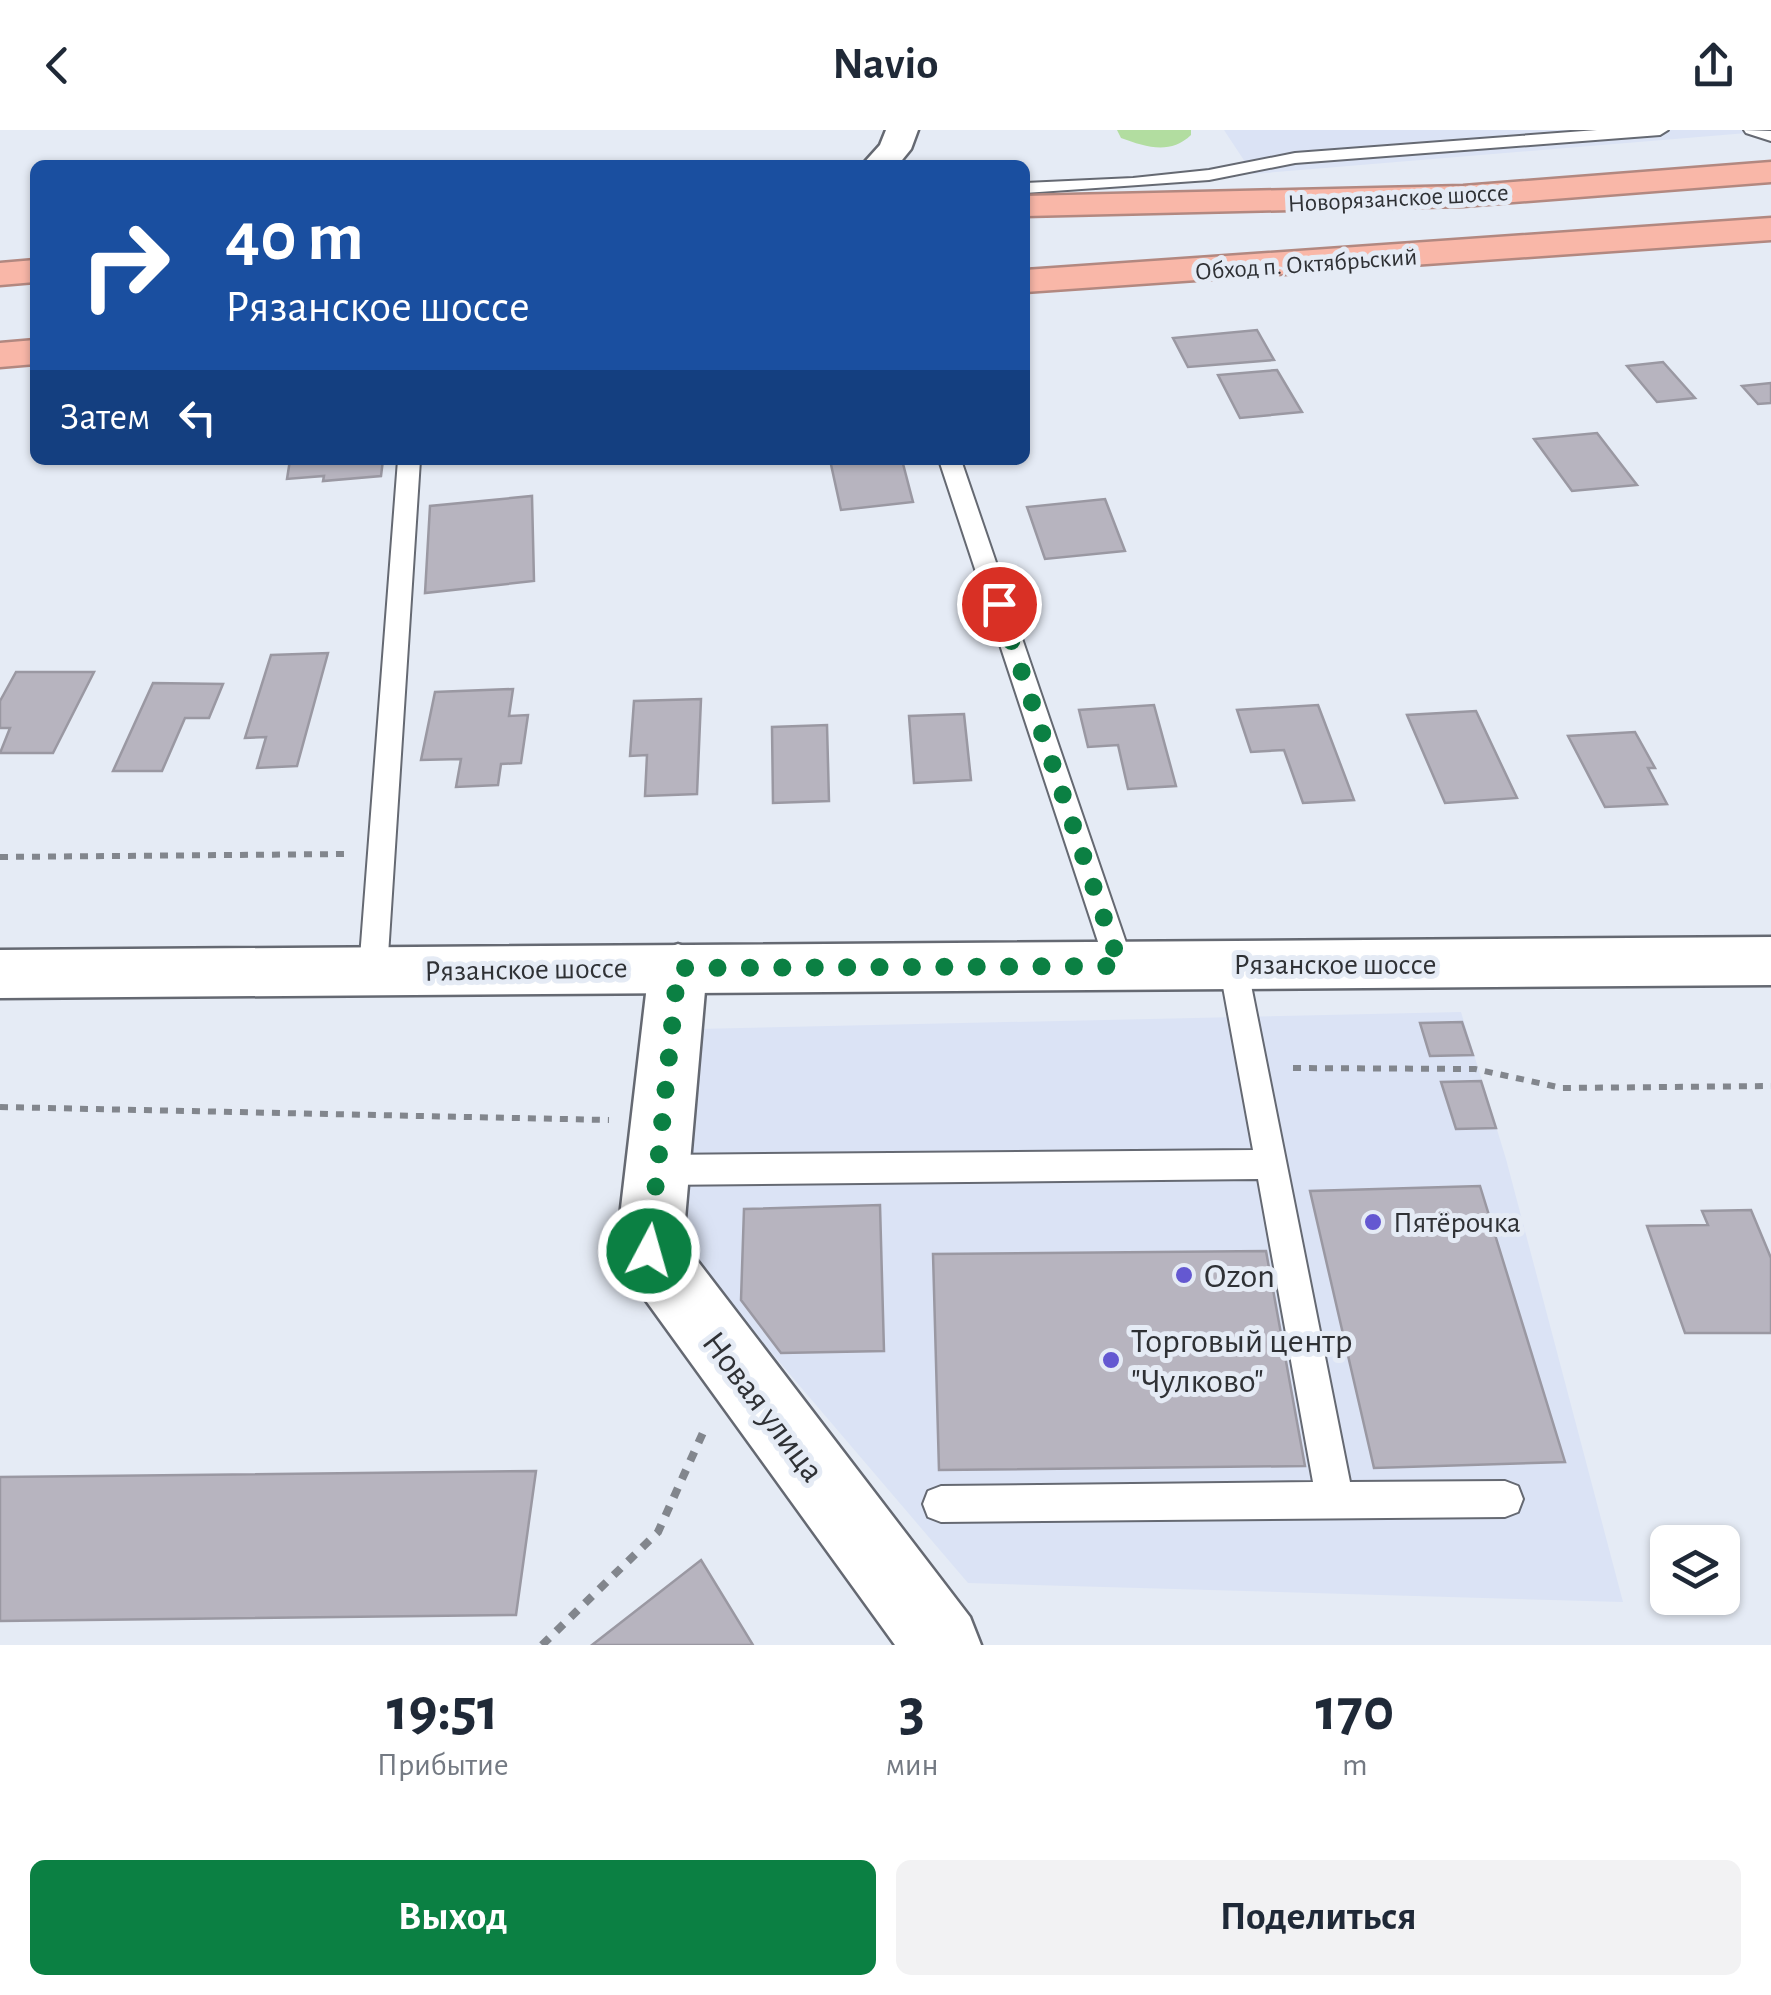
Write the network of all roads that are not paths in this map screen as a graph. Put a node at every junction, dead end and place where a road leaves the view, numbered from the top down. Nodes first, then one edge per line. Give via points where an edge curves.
1 (902, 130) edge
2 (1660, 130) edge
3 (1752, 130) edge
4 (1771, 136) edge
5 (884, 160) edge
6 (1771, 172) edge
7 (1030, 188) edge
8 (1030, 206) edge
9 (1771, 229) edge
10 (30, 272) edge
11 (0, 274) edge
12 (1030, 281) edge
13 (30, 352) edge
14 (0, 355) edge
15 (409, 465) edge
16 (952, 465) edge
17 (1771, 961) edge
18 (1233, 964) junction
19 (1120, 966) junction
20 (678, 968) junction
21 (374, 971) junction
22 (0, 974) edge
23 (660, 1145) junction
24 (1271, 1164) junction
25 (1505, 1499) dead end
26 (1334, 1500) junction
27 (941, 1504) dead end
28 (942, 1645) edge

1 - 5 main road
2 - 7 lane via 1295,158 1132,184
3 - 4 lane
6 - 8 highway, Новорязанское шоссе via 1443,197
9 - 12 highway, Обход п. Октябрьский
10 - 11 highway
13 - 14 highway
15 - 21 lane
16 - 19 lane
17 - 18 main road, Рязанское шоссе
18 - 19 main road, Рязанское шоссе
18 - 24 lane
19 - 20 main road, Рязанское шоссе
20 - 21 main road, Рязанское шоссе
20 - 23 main road, Новая улица
21 - 22 main road, Рязанское шоссе
23 - 24 lane
23 - 28 main road, Новая улица via 649,1251
24 - 26 lane
25 - 26 lane
26 - 27 lane

